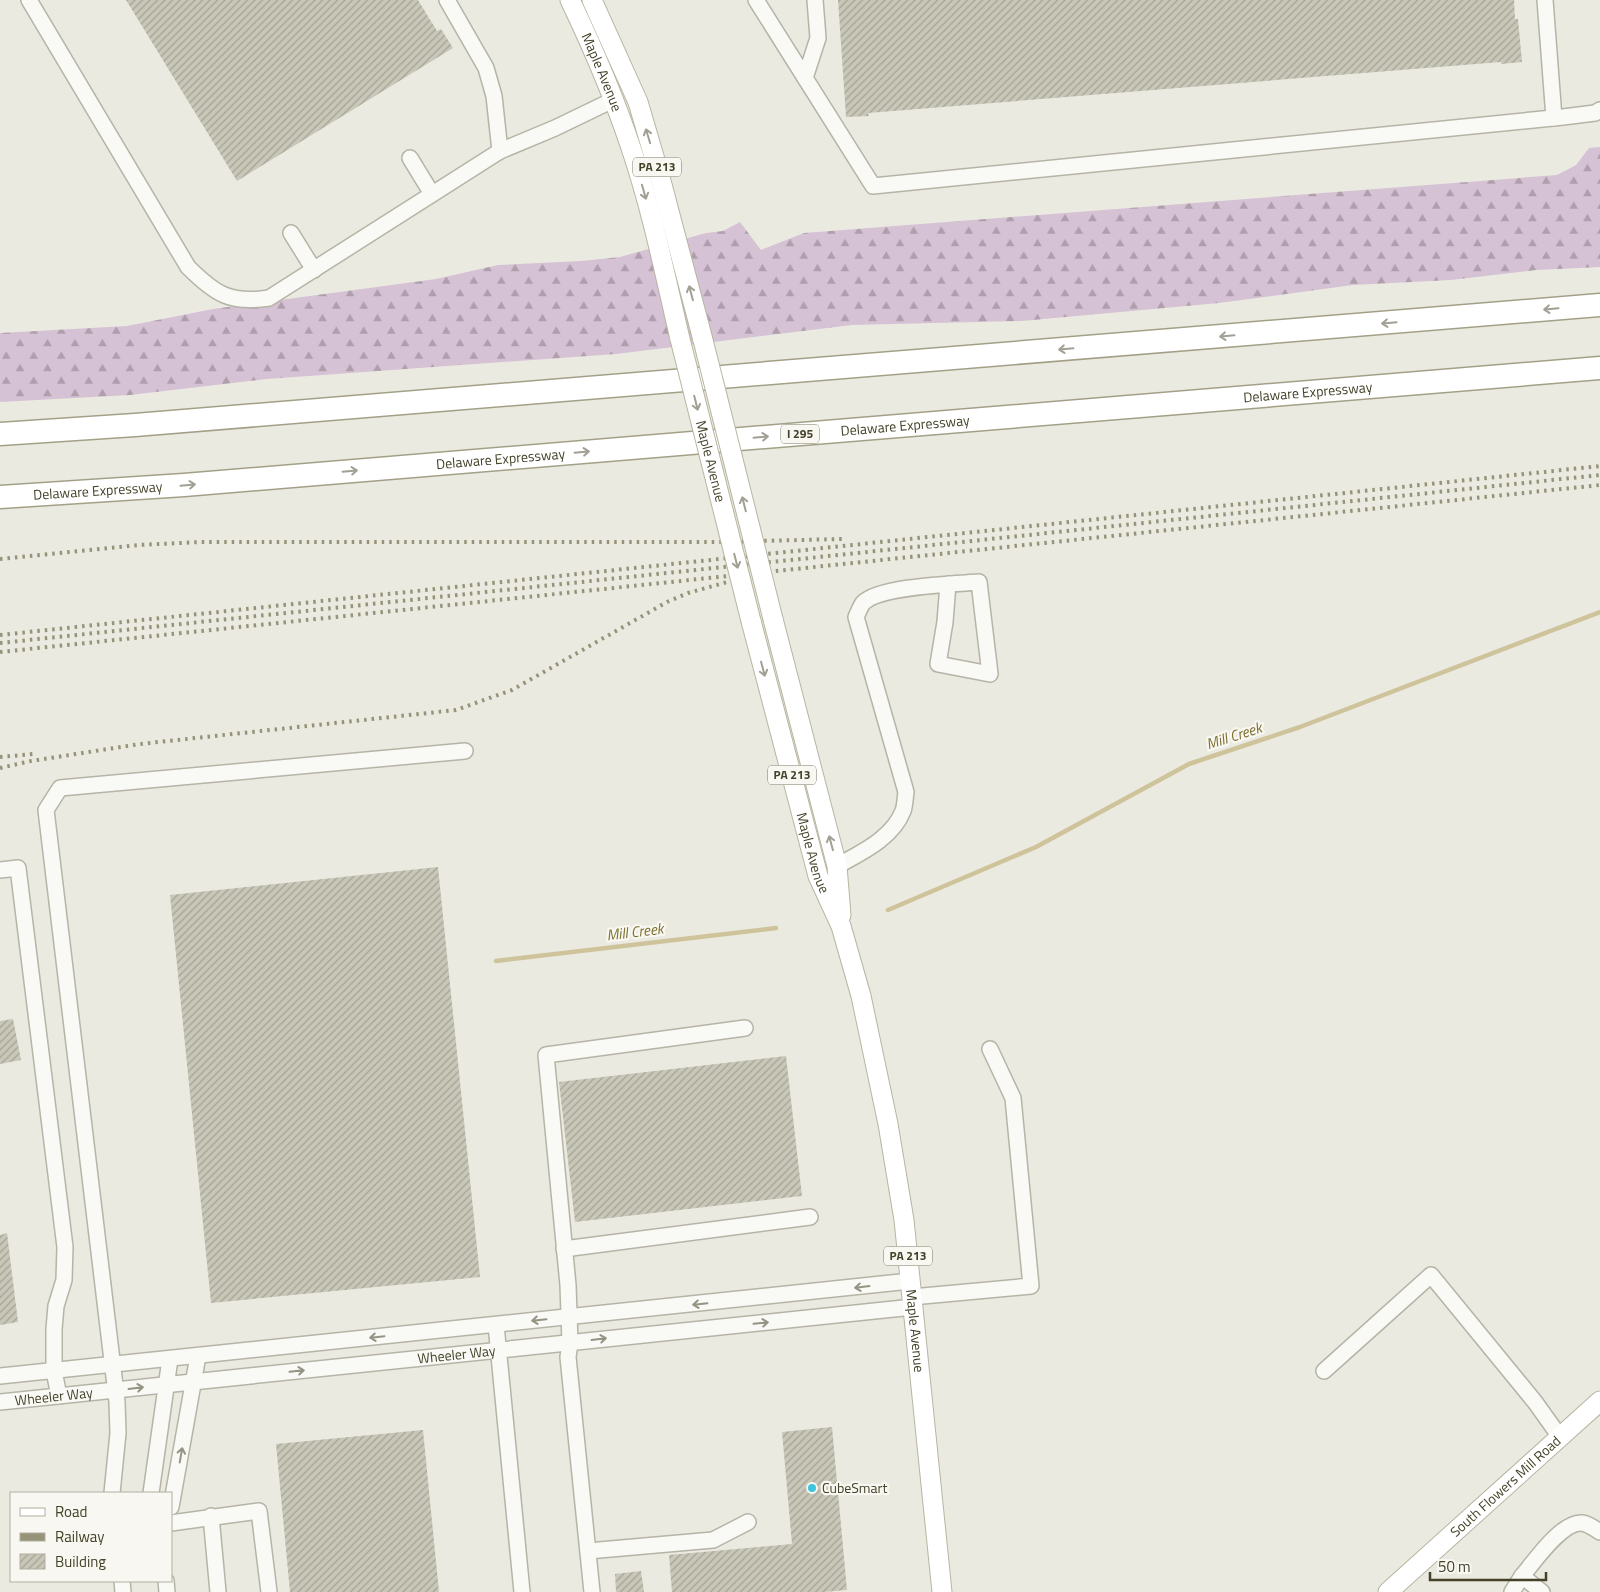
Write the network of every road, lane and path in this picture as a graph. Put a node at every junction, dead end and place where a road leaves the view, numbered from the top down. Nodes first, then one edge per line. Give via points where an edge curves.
1 (29, 0) edge
2 (447, 0) edge
3 (570, 0) edge
4 (592, 0) edge
5 (756, 0) edge
6 (804, 0) edge
7 (815, 0) edge
8 (1545, 0) edge
9 (817, 21) junction
10 (805, 78) junction
11 (613, 100) junction
12 (1600, 110) edge
13 (1554, 118) junction
14 (500, 151) junction
15 (410, 158) dead end
16 (432, 194) junction
17 (291, 233) dead end
18 (314, 270) junction
19 (1600, 305) edge
20 (1600, 368) edge
21 (0, 434) edge
22 (0, 496) edge
23 (948, 584) junction
24 (465, 750) dead end
25 (837, 866) junction
26 (0, 870) edge
27 (842, 926) junction
28 (745, 1028) dead end
29 (990, 1049) dead end
30 (810, 1217) dead end
31 (564, 1249) junction
32 (912, 1295) junction
33 (569, 1317) junction
34 (496, 1325) junction
35 (570, 1343) junction
36 (498, 1349) junction
37 (198, 1356) junction
38 (170, 1359) junction
39 (111, 1365) junction
40 (54, 1371) junction
41 (1324, 1371) dead end
42 (24, 1374) junction
43 (0, 1376) edge
44 (194, 1381) junction
45 (166, 1384) junction
46 (115, 1390) junction
47 (59, 1396) junction
48 (27, 1399) junction
49 (1600, 1401) edge
50 (0, 1402) edge
51 (1560, 1437) junction
52 (112, 1492) edge
53 (151, 1492) edge
54 (172, 1502) edge
55 (211, 1516) junction
56 (748, 1522) dead end
57 (172, 1523) edge
58 (1600, 1532) edge
59 (588, 1551) junction
60 (1522, 1576) junction
61 (218, 1592) edge
62 (268, 1592) edge
63 (522, 1592) edge
64 (592, 1592) edge
65 (942, 1592) edge
66 (1388, 1592) edge
67 (1512, 1592) edge
68 (1542, 1592) edge

1 - 18 street via 188,267 208,287 229,298 252,301 269,298
2 - 14 street via 486,68 494,96
3 - 11 main road, Maple Avenue / PA 213
25 -> 4 main road, Maple Avenue / PA 213, bridge via 660,177 638,102
5 - 10 street
6 - 9 street
7 - 9 street
8 - 13 street
9 - 10 street via 818,38
10 - 13 street via 873,186
11 - 14 street
11 -> 27 main road, Maple Avenue / PA 213, bridge via 646,202 818,876
12 - 13 street
14 - 16 street
15 - 16 street
16 - 18 street
17 - 18 street
19 -> 21 highway via 145,425
22 -> 20 highway, Delaware Expressway / I 295 via 184,485
23 - 23 street via 979,582 990,674 938,664
23 - 25 street via 879,593 862,604 856,617 906,792 903,811 889,832
24 - 39 street via 60,788 46,810
25 - 27 main road, Maple Avenue / PA 213
26 - 40 street via 18,868 66,1247 64,1280 56,1306
27 - 32 main road, Maple Avenue / PA 213 via 861,996 888,1124 904,1220
28 - 31 street via 546,1055
29 - 32 street via 1013,1098 1031,1286
30 - 31 street
31 - 33 street
32 -> 33 street, Wheeler Way
35 -> 32 street, Wheeler Way
32 - 65 main road, Maple Avenue / PA 213
33 -> 34 street, Wheeler Way
33 - 35 street
34 - 36 street
34 -> 37 street, Wheeler Way
35 - 36 street, Wheeler Way
35 - 59 street via 568,1357
44 -> 36 street, Wheeler Way
36 - 63 street
37 - 38 street, Wheeler Way
37 - 44 street
38 - 39 street, Wheeler Way
38 - 45 street
39 - 40 street, Wheeler Way
39 - 46 street
40 - 42 street, Wheeler Way
40 - 47 street
41 - 51 street via 1430,1275
42 - 43 street, Wheeler Way
42 - 48 street
44 - 45 street, Wheeler Way
54 -> 44 street
46 -> 45 street, Wheeler Way
45 - 53 street
46 - 47 street, Wheeler Way
46 - 52 street via 118,1433
47 - 48 street, Wheeler Way
48 - 50 street, Wheeler Way
49 - 51 main road, South Flowers Mill Road
51 - 66 main road, South Flowers Mill Road
55 - 57 street
55 - 61 street
55 - 62 street via 259,1511
56 - 59 street via 713,1540
58 - 60 street via 1582,1523 1566,1528
59 - 64 street
60 - 67 street
60 - 68 street

